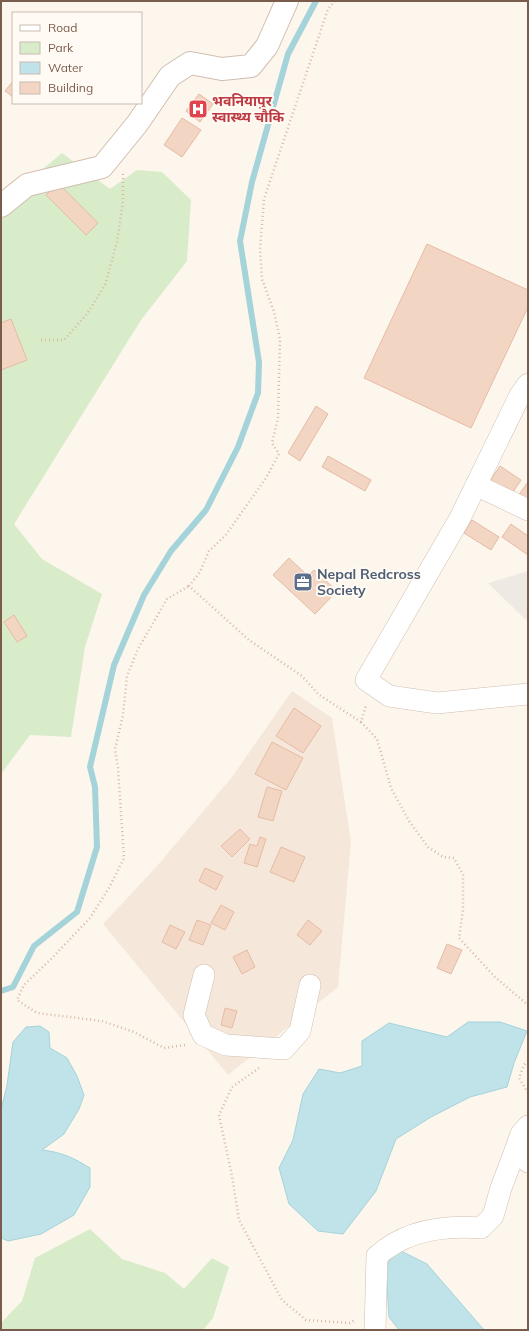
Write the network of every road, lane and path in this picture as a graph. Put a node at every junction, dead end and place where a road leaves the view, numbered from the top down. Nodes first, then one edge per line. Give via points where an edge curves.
1 (287, 1) edge
2 (335, 1) edge
3 (121, 144) junction
4 (1, 206) edge
5 (41, 340) dead end
6 (528, 384) edge
7 (476, 484) junction
8 (528, 510) edge
9 (189, 586) junction
10 (528, 694) edge
11 (389, 696) junction
12 (361, 722) junction
13 (204, 975) dead end
14 (310, 985) dead end
15 (528, 1005) edge
16 (202, 1035) junction
17 (284, 1050) junction
18 (528, 1061) edge
19 (528, 1093) edge
20 (528, 1126) edge
21 (522, 1156) edge
22 (376, 1308) junction
23 (375, 1330) edge

1 - 3 street via 267,46 251,66 222,69 190,63 170,76
2 - 9 path via 328,9 264,200 260,249 262,278 280,339 278,418 272,443 279,454 266,478 225,536 209,551 200,572
3 - 4 street via 102,167 27,185
3 - 5 path via 123,201 117,242 105,285 87,314 64,340
6 - 7 street via 520,395
7 - 8 street
7 - 11 street via 460,518 366,680
9 - 12 path via 249,640 302,676 318,694
9 - 16 path via 167,599 138,649 127,676 123,714 115,748 124,858 90,918 24,985 17,1000 37,1013 102,1021 134,1032 164,1048 193,1043
10 - 11 street via 436,703
11 - 12 path via 374,695 366,705
12 - 15 path via 377,740 391,788 409,821 428,847 443,857 454,858 463,874 463,910 459,938 495,977
13 - 16 street via 194,1015
14 - 17 street via 300,1031
16 - 17 street via 226,1045
17 - 22 path via 232,1087 219,1115 239,1220 282,1300 306,1320 350,1322
18 - 19 path via 519,1078
20 - 21 street via 521,1134
21 - 22 street via 501,1188 493,1216 481,1228 454,1226 423,1230 389,1245 377,1256
22 - 23 street

